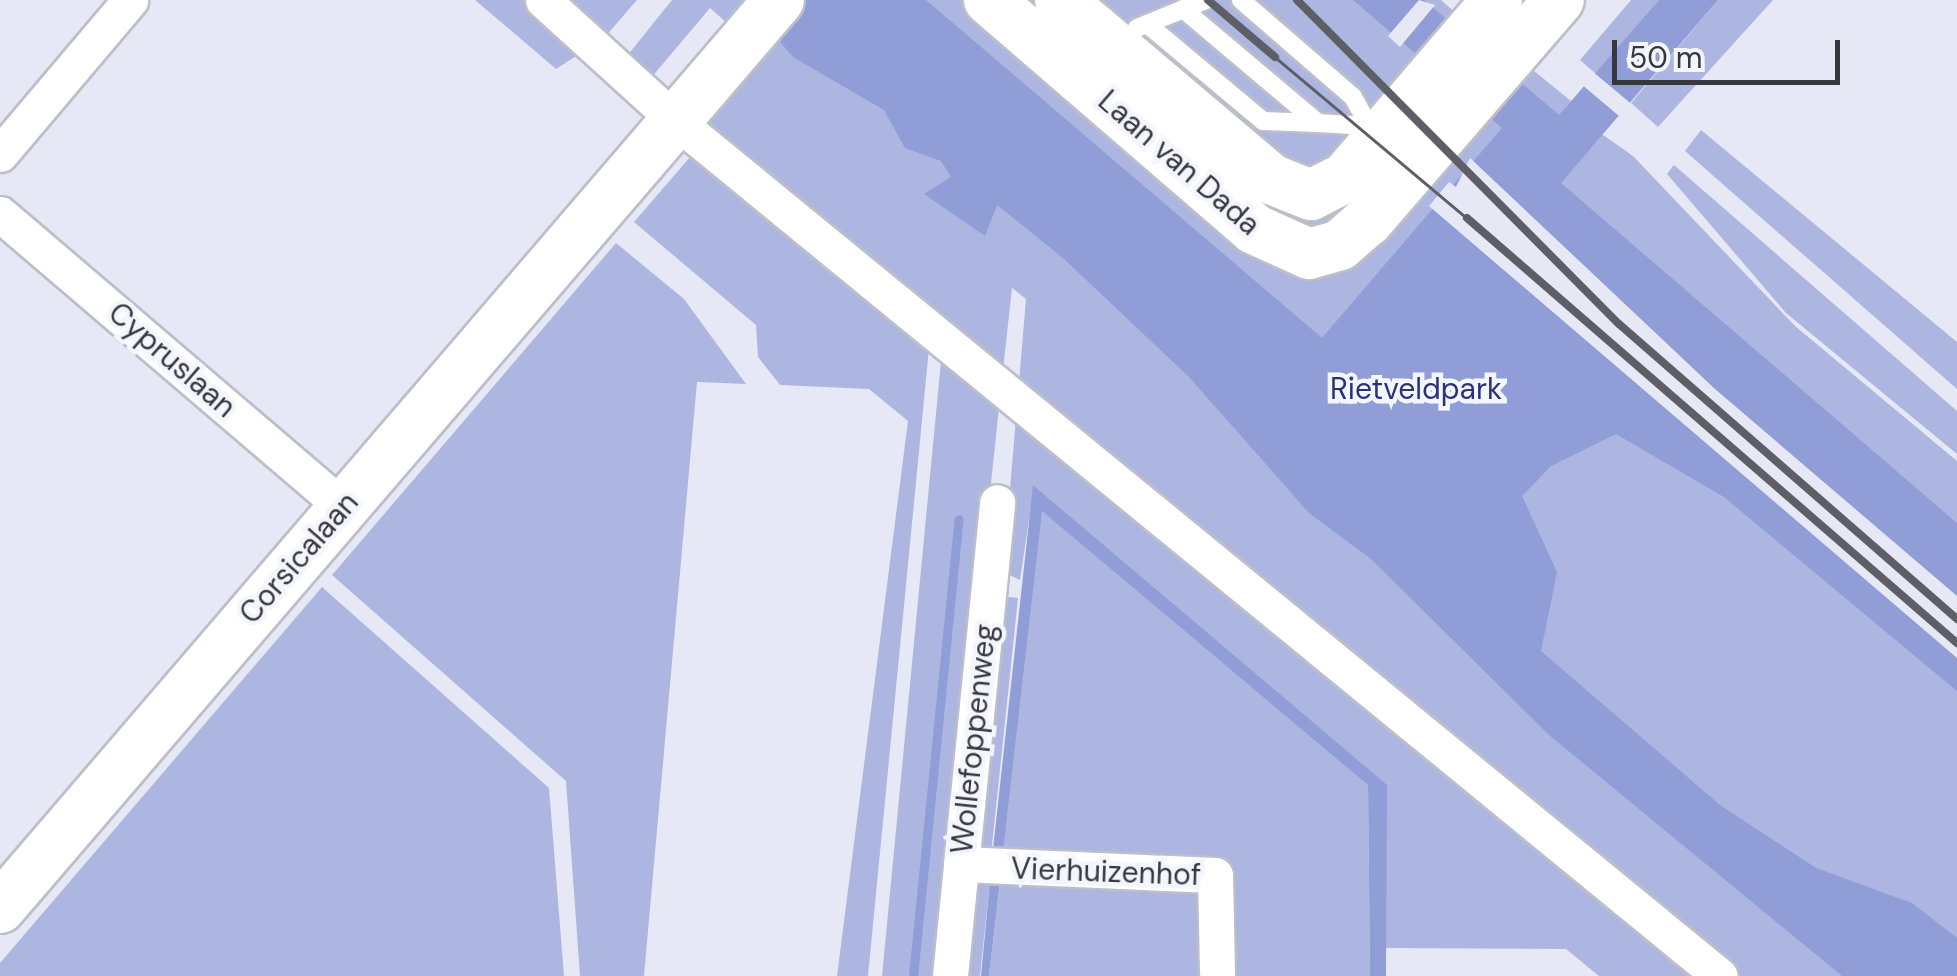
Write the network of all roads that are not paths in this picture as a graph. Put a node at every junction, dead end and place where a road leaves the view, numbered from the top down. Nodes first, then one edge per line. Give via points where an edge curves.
1 (130, 0) edge
2 (543, 0) edge
3 (779, 0) edge
4 (988, 0) edge
5 (1060, 0) edge
6 (1206, 0) edge
7 (1241, 0) edge
8 (1559, 0) edge
9 (1183, 9) junction
10 (734, 17) edge
11 (1127, 32) junction
12 (1491, 32) edge
13 (1452, 90) junction
14 (1107, 102) junction
15 (663, 109) junction
16 (1318, 123) junction
17 (1374, 132) junction
18 (0, 154) edge
19 (1382, 206) junction
20 (0, 214) edge
21 (330, 496) junction
22 (998, 502) dead end
23 (0, 857) edge
24 (983, 866) junction
25 (0, 908) edge
26 (1217, 972) dead end
27 (950, 976) edge
28 (1720, 976) edge

1 - 18 street
2 - 15 street
3 - 10 street, Corsicalaan
4 - 14 street, Laan van Dada
5 - 11 street, Laan van Dada
6 - 9 lane
7 - 17 lane via 1347,91
8 - 12 street, Laan van Dada
9 - 11 lane
9 - 16 lane
10 - 15 street, Corsicalaan
11 - 14 lane
11 - 16 lane via 1263,121
11 - 17 street, Laan van Dada via 1292,191 1330,190
12 - 13 street, Laan van Dada
13 - 17 street, Laan van Dada
13 - 19 street, Laan van Dada
14 - 19 street, Laan van Dada via 1290,250 1340,246
15 - 21 street, Corsicalaan
15 - 28 street
16 - 17 lane
17 - 19 street
20 - 21 street, Cypruslaan
21 - 23 street, Corsicalaan
21 - 25 street, Corsicalaan
22 - 24 street, Wollefoppenweg
24 - 26 street, Vierhuizenhof via 1215,875
24 - 27 street, Wollefoppenweg

